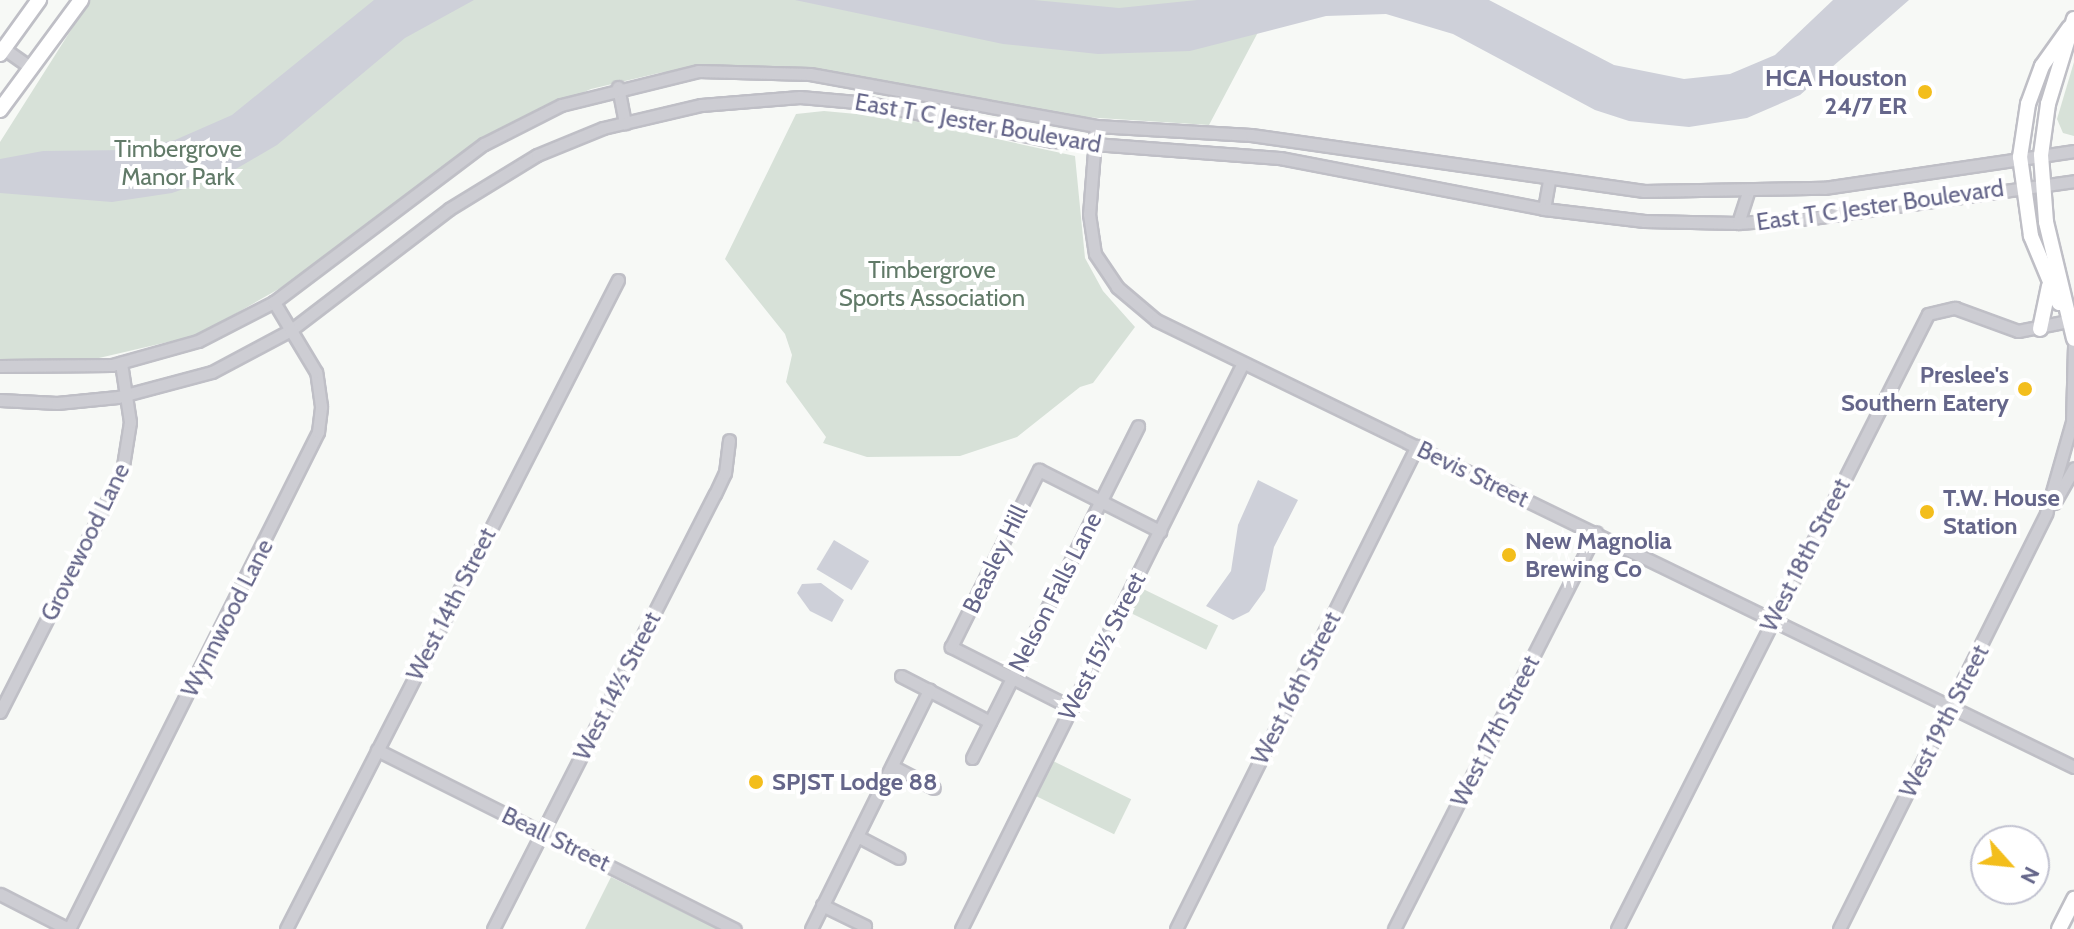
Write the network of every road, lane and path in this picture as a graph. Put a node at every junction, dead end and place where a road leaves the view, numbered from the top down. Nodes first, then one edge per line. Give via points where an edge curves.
1 (39, 0) edge
2 (81, 0) edge
3 (2072, 23) edge
4 (1, 49) edge
5 (30, 67) junction
6 (618, 87) junction
7 (0, 110) edge
8 (625, 123) junction
9 (1096, 126) junction
10 (1094, 146) junction
11 (1328, 146) junction
12 (2074, 151) edge
13 (2041, 155) junction
14 (2020, 157) junction
15 (1324, 166) junction
16 (1549, 181) junction
17 (2074, 181) edge
18 (2041, 185) junction
19 (2022, 186) junction
20 (1748, 192) junction
21 (1544, 209) junction
22 (1738, 223) junction
23 (618, 280) dead end
24 (2048, 282) junction
25 (274, 302) junction
26 (2068, 321) junction
27 (2040, 329) junction
28 (291, 330) junction
29 (2074, 342) edge
30 (121, 363) junction
31 (1243, 363) junction
32 (0, 366) edge
33 (128, 395) junction
34 (0, 400) edge
35 (1138, 426) dead end
36 (729, 440) dead end
37 (1417, 446) junction
38 (2074, 468) edge
39 (1100, 501) junction
40 (2046, 513) junction
41 (1160, 531) junction
42 (1596, 533) junction
43 (1773, 620) junction
44 (901, 676) dead end
45 (1012, 678) junction
46 (929, 690) junction
47 (1072, 708) junction
48 (1951, 708) junction
49 (0, 712) edge
50 (990, 722) junction
51 (377, 750) junction
52 (972, 758) dead end
53 (892, 766) junction
54 (2074, 767) edge
55 (934, 788) dead end
56 (542, 831) junction
57 (857, 836) junction
58 (899, 858) dead end
59 (0, 894) edge
60 (2074, 899) edge
61 (822, 905) junction
62 (865, 926) dead end
63 (69, 929) edge
64 (286, 929) edge
65 (493, 929) edge
66 (735, 929) edge
67 (811, 929) edge
68 (961, 929) edge
69 (1176, 929) edge
70 (1394, 929) edge
71 (1617, 929) edge
72 (1839, 929) edge
73 (2059, 929) edge

1 - 4 main road
2 - 5 main road
3 - 13 main road via 2048,104
3 - 14 main road via 2042,66 2028,104
4 - 5 street
5 - 7 main road
6 - 8 street
6 - 9 street, East T C Jester Boulevard via 698,71 810,74
6 - 25 street, East T C Jester Boulevard via 561,105 484,144
8 - 10 street, East T C Jester Boulevard via 701,105 829,98
8 - 28 street, East T C Jester Boulevard via 569,140 479,188
9 - 10 street, Bevis Street
9 - 11 street, East T C Jester Boulevard via 1238,134
10 - 15 street, East T C Jester Boulevard
10 - 31 street, Bevis Street via 1090,234 1104,272 1156,320
11 - 15 street
11 - 16 street, East T C Jester Boulevard
12 - 13 street, East T C Jester Boulevard
13 - 14 street, East T C Jester Boulevard
13 - 18 main road
14 - 19 main road
14 - 20 street, East T C Jester Boulevard via 1824,188
15 - 21 street, East T C Jester Boulevard
16 - 20 street, East T C Jester Boulevard via 1644,191
16 - 21 street
17 - 18 street, East T C Jester Boulevard
18 - 19 street, East T C Jester Boulevard
18 - 26 main road
19 - 22 street, East T C Jester Boulevard via 1851,214
19 - 24 main road via 2031,236
20 - 22 street
21 - 22 street, East T C Jester Boulevard
23 - 51 street, West 14th Street
24 - 26 main road
24 - 27 main road via 2048,309
25 - 28 street, Wynnwood Lane
25 - 30 street, East T C Jester Boulevard via 198,341
26 - 27 street, West 18th Street
26 - 29 main road
27 - 43 street, West 18th Street via 2007,329 1955,308 1928,314
28 - 33 street, East T C Jester Boulevard via 212,372
28 - 63 street, Wynnwood Lane via 321,389 318,432
29 - 40 street, West 19th Street via 2072,422
30 - 32 street, East T C Jester Boulevard
30 - 33 street, Grovewood Lane
31 - 37 street, Bevis Street
31 - 41 street, West 15½ Street
33 - 34 street, East T C Jester Boulevard via 57,403
33 - 49 street, Grovewood Lane via 128,453 122,472
35 - 39 street, Nelson Falls Lane
36 - 56 street, West 14½ Street via 725,473
37 - 42 street, Bevis Street
37 - 69 street, West 16th Street
38 - 40 street, West 19th Street
39 - 41 street
39 - 45 street, Nelson Falls Lane
39 - 45 street, Beasley Hill via 1039,470 951,647
40 - 48 street, West 19th Street
41 - 47 street, West 15½ Street
42 - 43 street, Bevis Street
42 - 70 street, West 17th Street
43 - 48 street, Bevis Street
43 - 71 street, West 18th Street
44 - 46 street
45 - 47 street
45 - 50 street, Nelson Falls Lane
46 - 50 street
46 - 53 street
47 - 68 street, West 15½ Street
48 - 54 street, Bevis Street
48 - 72 street, West 19th Street
50 - 52 street, Nelson Falls Lane
51 - 56 street, Beall Street
51 - 64 street, West 14th Street
53 - 55 street
53 - 57 street
56 - 65 street, West 14½ Street
56 - 66 street, Beall Street
57 - 58 street
57 - 61 street
59 - 63 street
60 - 73 main road
61 - 62 street
61 - 67 street

